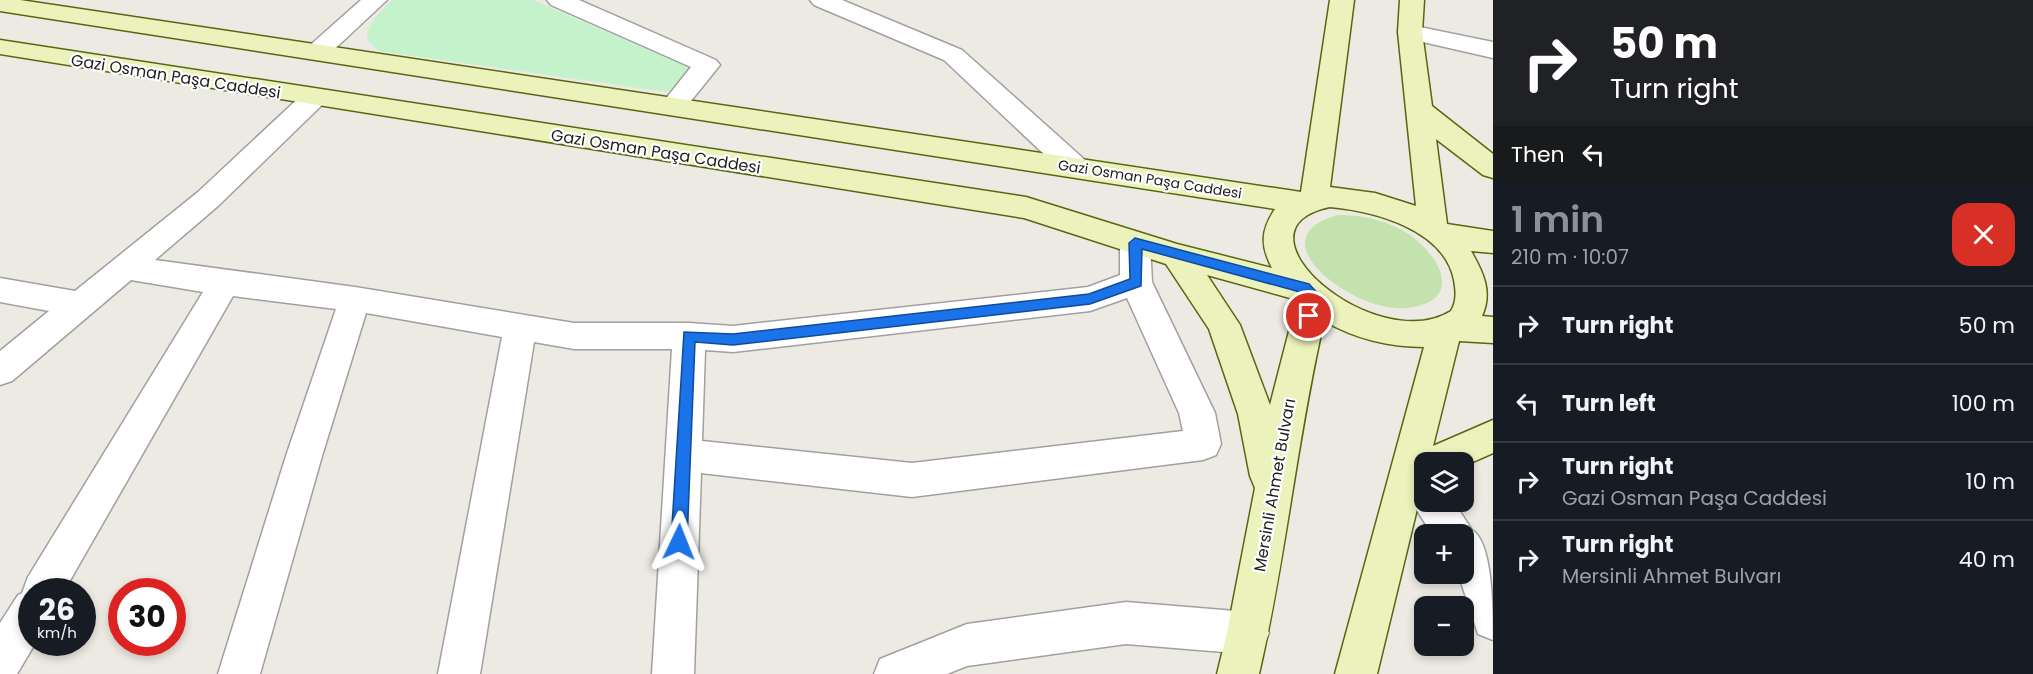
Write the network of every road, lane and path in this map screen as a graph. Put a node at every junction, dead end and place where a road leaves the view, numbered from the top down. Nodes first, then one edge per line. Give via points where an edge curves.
1 (375, 0) edge
2 (559, 0) edge
3 (822, 0) edge
4 (1342, 0) edge
5 (1413, 0) edge
6 (0, 4) edge
7 (1410, 32) junction
8 (0, 47) edge
9 (1493, 50) edge
10 (317, 52) junction
11 (314, 98) junction
12 (673, 106) junction
13 (1420, 110) junction
14 (1075, 167) junction
15 (1493, 168) edge
16 (1309, 202) junction
17 (1438, 233) junction
18 (1493, 242) edge
19 (1135, 243) junction
20 (1177, 256) junction
21 (123, 267) junction
22 (1136, 282) junction
23 (225, 283) junction
24 (0, 290) edge
25 (1309, 292) junction
26 (355, 298) junction
27 (78, 304) junction
28 (520, 328) junction
29 (1449, 329) junction
30 (1493, 330) edge
31 (689, 336) junction
32 (0, 371) edge
33 (1493, 436) edge
34 (1429, 452) edge
35 (1468, 452) edge
36 (683, 454) junction
37 (1272, 498) junction
38 (1414, 501) edge
39 (1474, 560) edge
40 (50, 578) edge
41 (1493, 619) edge
42 (18, 632) edge
43 (1248, 633) junction
44 (0, 662) edge
45 (920, 669) edge
46 (239, 674) edge
47 (459, 674) edge
48 (673, 674) edge
49 (1238, 674) edge
50 (1356, 674) edge

1 - 10 street
2 - 12 street via 706,65
3 - 14 street via 954,55
4 - 16 main road
5 - 7 main road
6 - 10 main road, Gazi Osman Paşa Caddesi
7 - 9 street
7 - 13 main road
8 - 11 main road, Gazi Osman Paşa Caddesi
10 - 12 main road, Gazi Osman Paşa Caddesi
11 - 19 main road, Gazi Osman Paşa Caddesi via 1026,208
11 - 21 street via 208,199
12 - 14 main road, Gazi Osman Paşa Caddesi
13 - 15 main road
13 - 17 main road
14 - 16 main road, Gazi Osman Paşa Caddesi
16 - 17 main road via 1339,198 1378,204 1417,219
16 - 25 main road via 1288,212 1278,229 1278,249 1289,272
17 - 18 main road
17 - 29 main road via 1463,258 1476,281 1477,303 1466,320
19 - 20 main road, Gazi Osman Paşa Caddesi
19 - 22 street
20 - 25 main road, Gazi Osman Paşa Caddesi
20 - 37 main road via 1224,325 1256,414
21 - 23 street
21 - 27 street
22 - 31 street via 1090,299 733,339
22 - 36 street via 1197,413 1203,444 912,480
23 - 26 street
23 - 40 street
24 - 27 street
25 - 29 main road via 1334,311 1392,333 1421,335
25 - 37 main road, Mersinli Ahmet Bulvarı
26 - 28 street
26 - 46 street
27 - 32 street
28 - 31 street via 574,336
28 - 47 street
29 - 30 main road
29 - 34 main road
31 - 36 street
33 - 35 main road
36 - 48 street
37 - 43 main road, Mersinli Ahmet Bulvarı
38 - 50 main road via 1381,564
39 - 41 street
42 - 44 street
43 - 45 street via 1126,623 967,645
43 - 49 main road, Mersinli Ahmet Bulvarı

